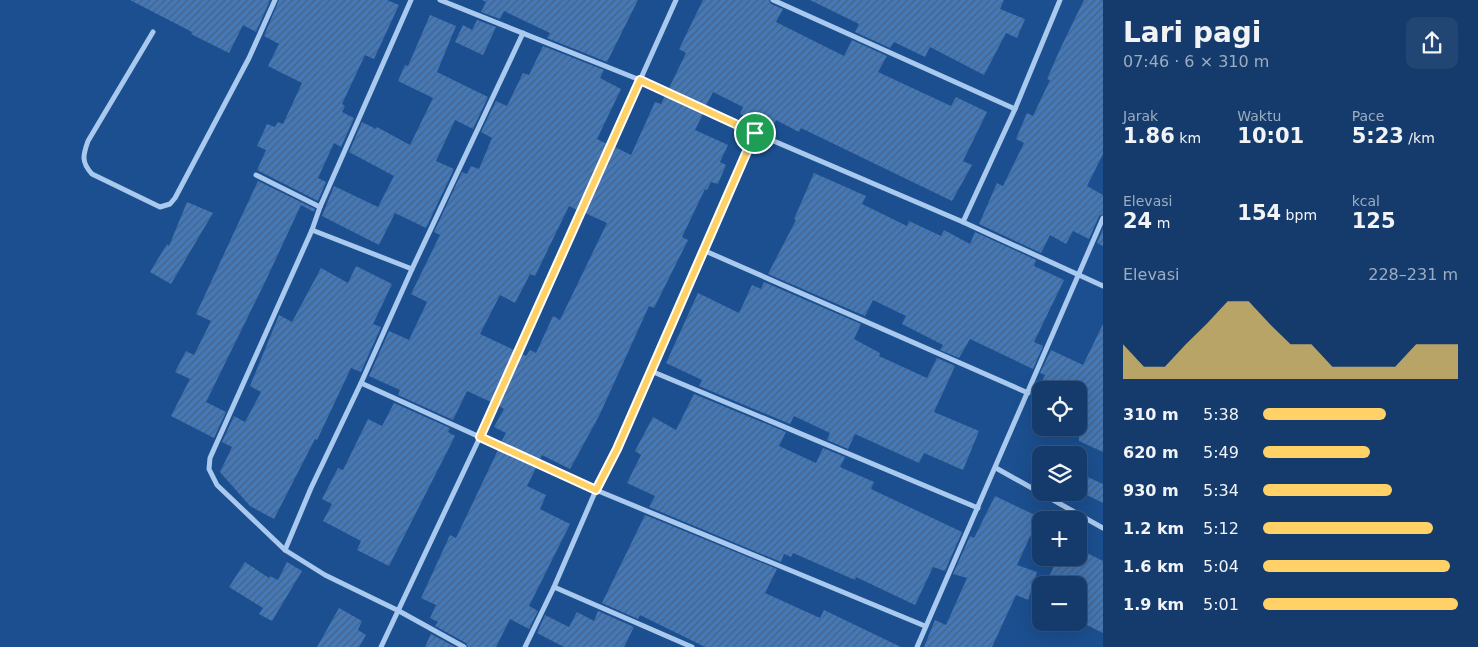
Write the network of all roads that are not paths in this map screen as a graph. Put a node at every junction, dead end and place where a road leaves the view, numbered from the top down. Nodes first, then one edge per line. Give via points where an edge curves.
1 (275, 0) edge
2 (411, 0) edge
3 (440, 0) edge
4 (676, 0) edge
5 (773, 0) edge
6 (1060, 0) edge
7 (153, 32) dead end
8 (523, 33) junction
9 (640, 80) junction
10 (1014, 109) junction
11 (755, 133) junction
12 (256, 175) dead end
13 (320, 207) junction
14 (1103, 218) edge
15 (963, 222) junction
16 (312, 230) junction
17 (703, 250) junction
18 (412, 269) junction
19 (1078, 274) junction
20 (1103, 286) edge
21 (651, 372) junction
22 (361, 383) junction
23 (1028, 393) junction
24 (480, 437) junction
25 (996, 468) junction
26 (596, 490) junction
27 (978, 508) junction
28 (1103, 528) edge
29 (285, 550) junction
30 (554, 587) junction
31 (399, 611) junction
32 (925, 626) junction
33 (381, 647) edge
34 (464, 647) edge
35 (525, 647) edge
36 (692, 647) edge
37 (917, 647) edge

1 - 7 street via 175,198 170,204 160,206 92,174 86,167 84,155 88,141
2 - 13 street
3 - 8 street
4 - 9 street
5 - 10 street
6 - 10 street
8 - 9 street
8 - 18 street
9 - 11 street
9 - 24 street
10 - 15 street
11 - 15 street
11 - 17 street
12 - 13 street
13 - 16 street
14 - 19 street
15 - 19 street
16 - 18 street
16 - 29 street via 210,458 209,469 217,485
17 - 21 street
17 - 23 street
18 - 22 street
19 - 20 street
19 - 23 street
21 - 26 street
21 - 27 street
22 - 24 street
22 - 29 street
23 - 25 street
24 - 26 street
24 - 31 street
25 - 27 street
25 - 28 street
26 - 30 street
26 - 32 street
27 - 32 street
29 - 31 street via 325,575
30 - 35 street
30 - 36 street
31 - 33 street
31 - 34 street
32 - 37 street

